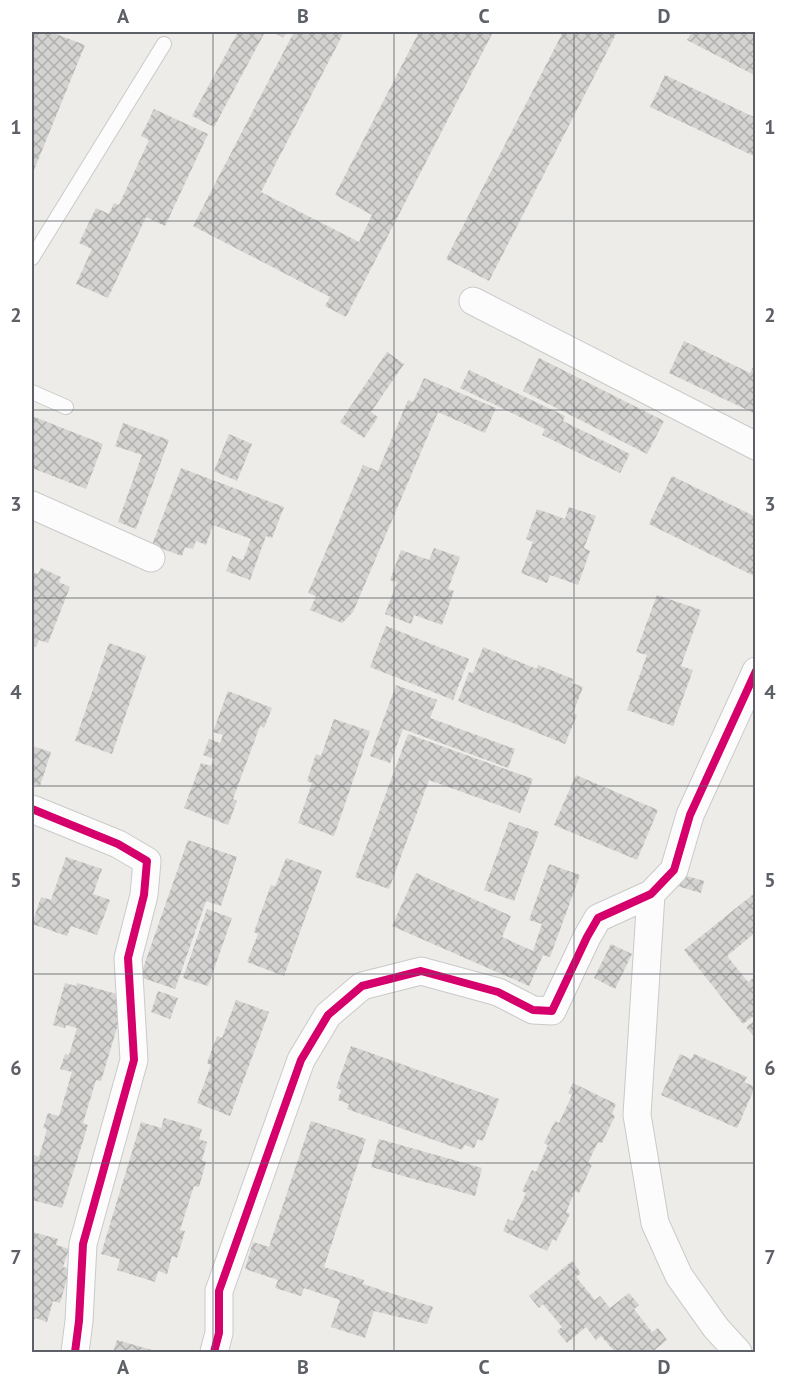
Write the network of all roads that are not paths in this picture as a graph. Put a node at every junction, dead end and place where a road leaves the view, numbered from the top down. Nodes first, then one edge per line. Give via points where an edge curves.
1 (164, 44) dead end
2 (32, 258) edge
3 (473, 301) dead end
4 (32, 392) edge
5 (66, 407) dead end
6 (756, 446) edge
7 (32, 505) edge
8 (151, 558) dead end
9 (756, 671) edge
10 (32, 809) edge
11 (651, 894) junction
12 (75, 1353) edge
13 (214, 1353) edge
14 (738, 1353) edge

1 - 2 lane
3 - 6 street
4 - 5 lane
7 - 8 street
9 - 11 street via 690,815 674,870
10 - 12 street via 118,844 147,861 144,895 128,958 135,1060 83,1244
11 - 13 street via 598,918 552,1011 533,1010 498,992 421,971 362,986 328,1015 301,1059 219,1291 219,1333
11 - 14 street via 638,1115 655,1222 679,1276

